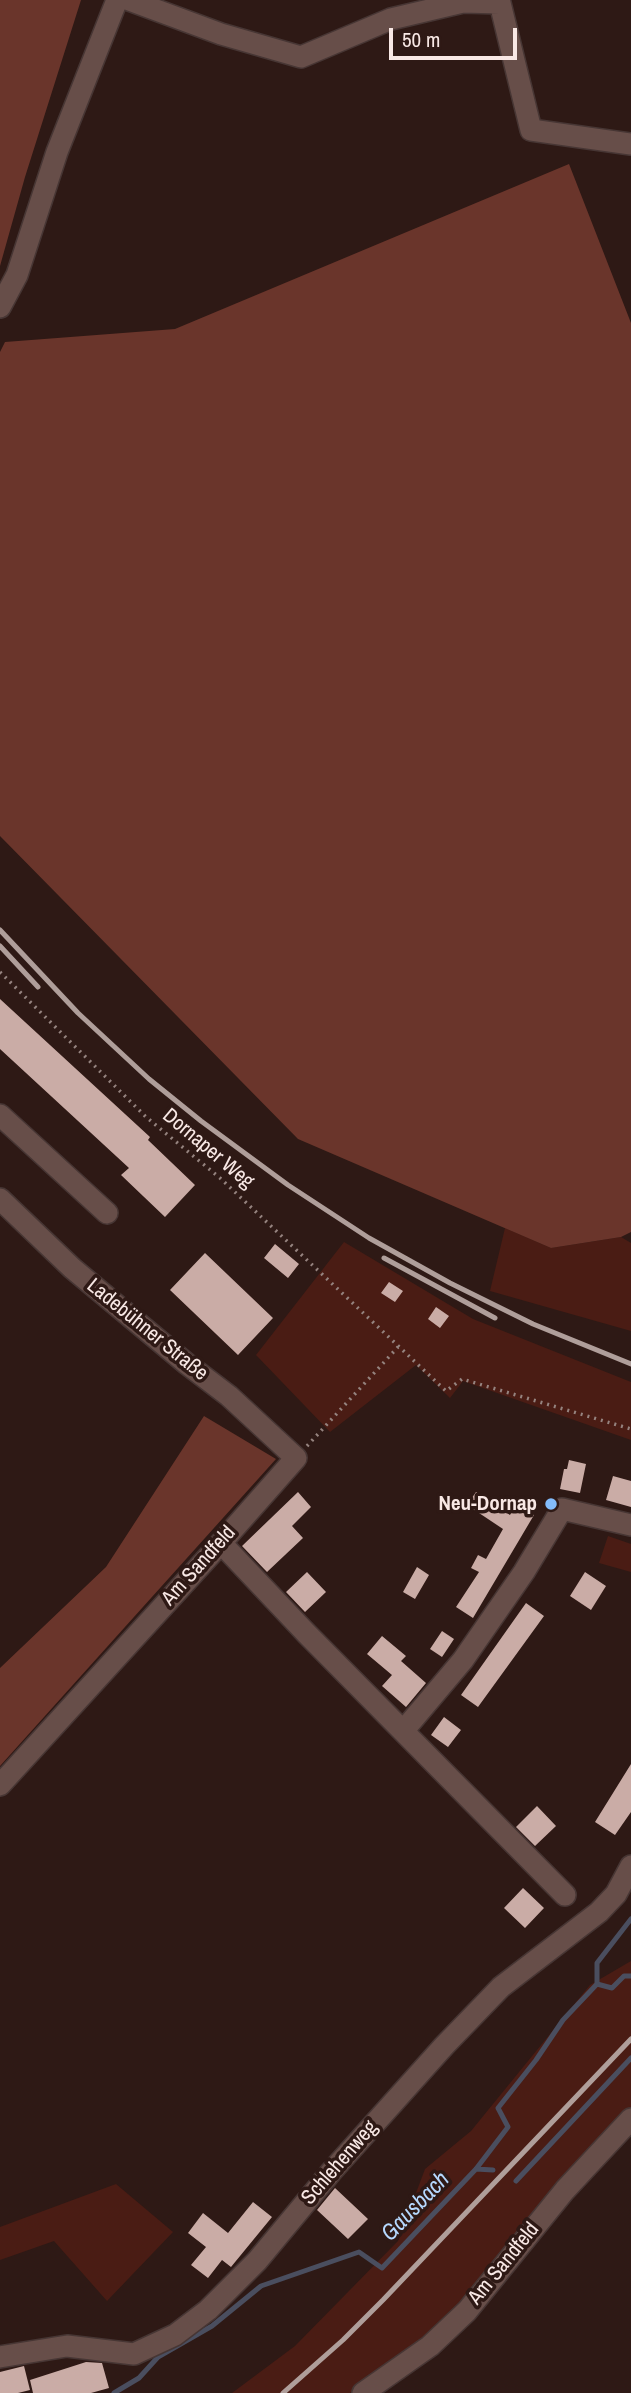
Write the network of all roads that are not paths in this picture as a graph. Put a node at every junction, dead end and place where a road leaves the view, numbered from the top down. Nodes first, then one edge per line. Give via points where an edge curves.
1 (117, 0) edge
2 (129, 0) edge
3 (631, 144) edge
4 (0, 307) edge
5 (0, 1115) edge
6 (0, 1199) edge
7 (107, 1213) dead end
8 (296, 1458) joint
9 (631, 1525) edge
10 (221, 1543) junction
11 (404, 1730) junction
12 (0, 1785) edge
13 (631, 1866) edge
14 (565, 1895) dead end
15 (631, 2119) edge
16 (0, 2357) edge
17 (363, 2393) edge

1 - 4 street via 57,152 17,275
2 - 3 street via 301,57 391,19 463,2 500,3 531,130
5 - 7 street
6 - 8 street, Ladebühner Straße via 72,1268 229,1396
8 - 10 street, Am Sandfeld
9 - 11 street via 562,1509 463,1660
10 - 11 street
10 - 12 street, Am Sandfeld
11 - 14 street
13 - 16 street, Schlehenweg via 616,1894 599,1912 501,1987 444,2046 257,2261 208,2310 175,2335 134,2354 67,2346
15 - 17 street, Am Sandfeld via 565,2190 467,2311 430,2346

